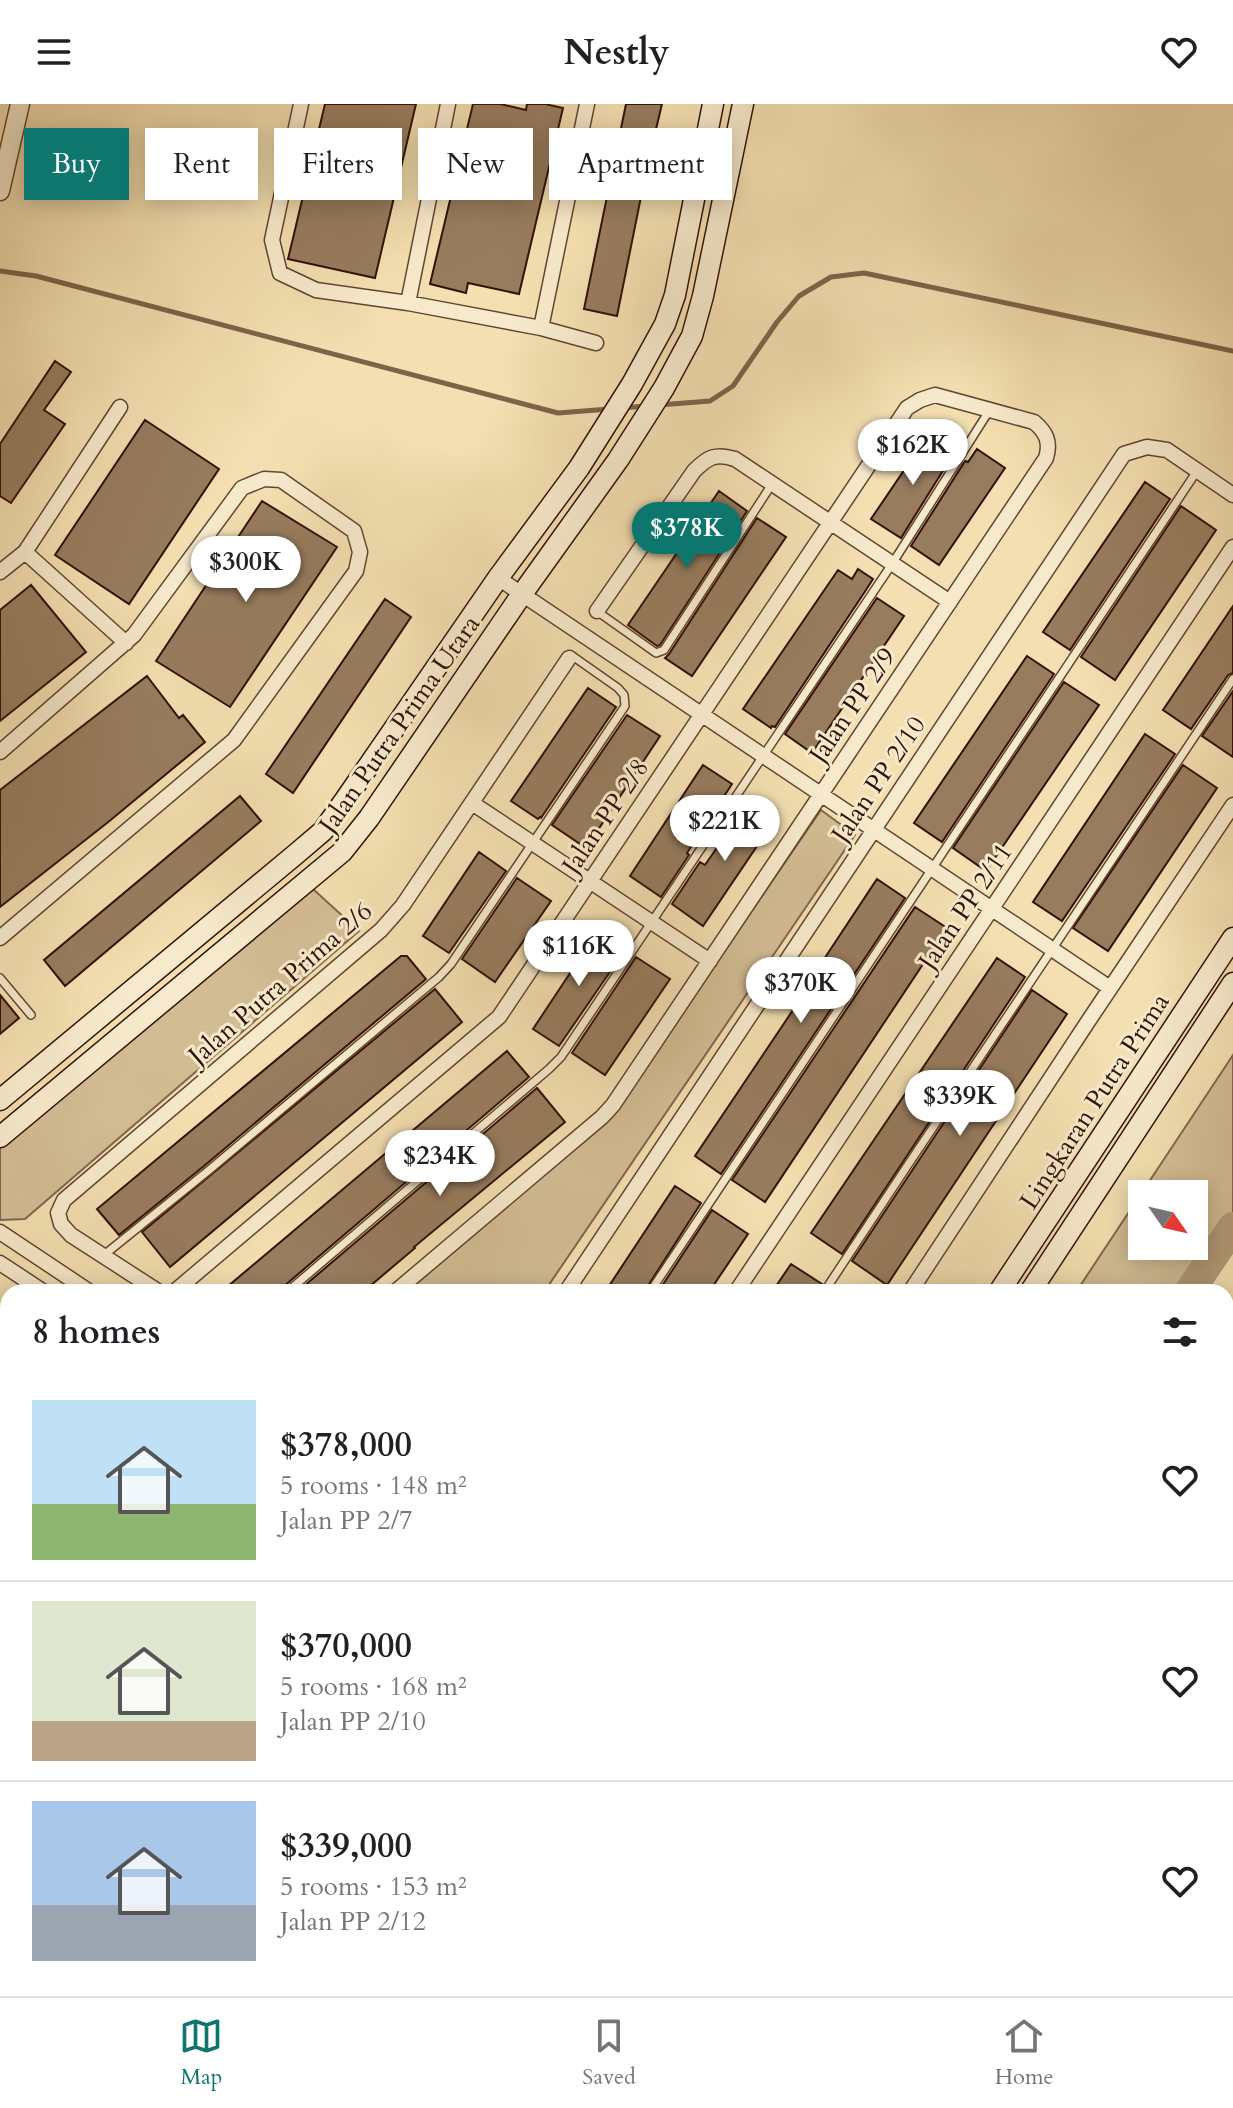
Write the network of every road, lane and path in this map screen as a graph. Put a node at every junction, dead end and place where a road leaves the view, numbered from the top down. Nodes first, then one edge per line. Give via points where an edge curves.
1 (20, 104) edge
2 (301, 104) edge
3 (448, 104) edge
4 (587, 104) edge
5 (713, 104) edge
6 (743, 104) edge
7 (0, 191) edge
8 (408, 303) junction
9 (541, 328) junction
10 (596, 343) dead end
11 (120, 407) dead end
12 (990, 409) junction
13 (1197, 471) junction
14 (772, 484) junction
15 (1233, 495) edge
16 (830, 523) junction
17 (1233, 547) edge
18 (25, 552) junction
19 (892, 564) junction
20 (0, 572) edge
21 (498, 578) junction
22 (522, 594) junction
23 (950, 602) junction
24 (597, 611) joint
25 (126, 643) junction
26 (569, 658) joint
27 (1233, 679) edge
28 (701, 714) junction
29 (0, 752) edge
30 (764, 757) junction
31 (822, 795) junction
32 (472, 803) junction
33 (1233, 805) edge
34 (873, 830) junction
35 (532, 843) junction
36 (933, 869) junction
37 (590, 881) junction
38 (992, 909) junction
39 (652, 922) junction
40 (0, 938) edge
41 (1233, 938) edge
42 (1051, 948) junction
43 (710, 961) junction
44 (0, 978) edge
45 (1233, 983) edge
46 (1110, 988) junction
47 (31, 1015) dead end
48 (0, 1100) edge
49 (0, 1137) edge
50 (0, 1232) edge
51 (104, 1255) junction
52 (0, 1263) edge
53 (32, 1284) edge
54 (78, 1284) edge
55 (147, 1284) edge
56 (183, 1284) edge
57 (296, 1284) edge
58 (404, 1284) edge
59 (571, 1284) edge
60 (655, 1284) edge
61 (741, 1284) edge
62 (829, 1284) edge
63 (915, 1284) edge
64 (1004, 1284) edge
65 (1035, 1284) edge

1 - 7 street
2 - 8 street via 272,240 280,273 316,290
3 - 8 street
4 - 9 street
5 - 21 main road, Jalan Putra Prima Utara via 665,324 579,468
6 - 22 main road, Jalan Putra Prima Utara via 692,336 618,460
8 - 9 street
9 - 10 street
11 - 18 street
12 - 16 street, Jalan PP 2/8 via 935,395 907,408
12 - 19 lane
12 - 23 street, Jalan PP 2/9 via 1034,422 1043,429 1049,448
13 - 15 street
13 - 34 street, Jalan PP 2/10 via 1157,447 1124,454
13 - 36 lane
14 - 16 street
14 - 24 street via 735,459 721,455 704,461
14 - 24 lane via 664,650 656,653
16 - 19 street
16 - 28 street, Jalan PP 2/8
17 - 38 street, Jalan PP 2/11
18 - 20 street
18 - 25 street
19 - 23 street
19 - 30 lane
21 - 22 street
21 - 48 main road, Jalan Putra Prima Utara via 323,831
22 - 28 street
22 - 49 main road, Jalan Putra Prima Utara via 342,852
23 - 31 street, Jalan PP 2/9
25 - 29 street
25 - 40 street via 242,488 264,479 281,480 354,531 360,552 356,571 234,740
26 - 32 street, Jalan Putra Prima 2/6
26 - 35 lane via 618,688 625,706
27 - 42 lane
28 - 30 street
28 - 37 street, Jalan PP 2/8
30 - 31 street
30 - 39 lane
31 - 34 street
31 - 43 street, Jalan PP 2/9
32 - 35 street
32 - 51 street, Jalan Putra Prima 2/6 via 381,930 64,1200 58,1213 61,1224
33 - 46 street
34 - 36 street
34 - 59 street, Jalan PP 2/10
35 - 37 street
35 - 51 lane via 439,977
36 - 38 street
36 - 60 lane
37 - 39 street
37 - 56 street, Jalan PP 2/8 via 499,1017
38 - 42 street
38 - 61 street, Jalan PP 2/11
39 - 43 street
39 - 57 lane via 561,1057
41 - 64 main road, Lingkaran Putra Prima
42 - 46 street
42 - 62 lane
43 - 58 street, Jalan PP 2/9 via 602,1117
44 - 47 lane
45 - 65 main road, Lingkaran Putra Prima
46 - 63 street
50 - 54 street
51 - 55 street
52 - 53 street

